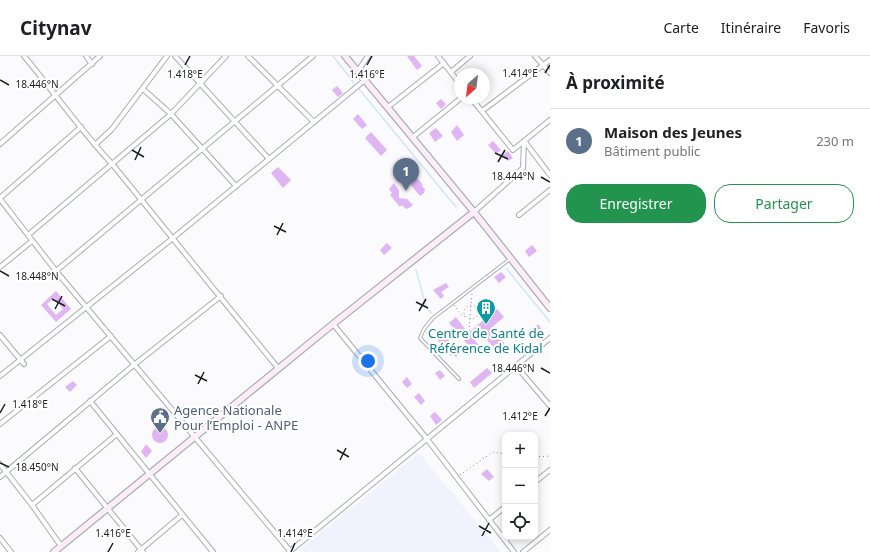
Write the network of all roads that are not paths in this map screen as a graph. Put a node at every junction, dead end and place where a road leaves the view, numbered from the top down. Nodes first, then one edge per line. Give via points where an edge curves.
1 (24, 56) edge
2 (86, 56) edge
3 (100, 56) edge
4 (167, 56) edge
5 (175, 56) edge
6 (226, 56) edge
7 (248, 56) edge
8 (313, 56) edge
9 (345, 56) edge
10 (368, 56) edge
11 (438, 56) edge
12 (470, 56) edge
13 (535, 56) edge
14 (550, 60) edge
15 (444, 63) junction
16 (92, 64) junction
17 (544, 65) junction
18 (358, 71) junction
19 (451, 72) junction
20 (550, 72) edge
21 (454, 76) edge
22 (365, 80) junction
23 (200, 82) junction
24 (277, 86) junction
25 (143, 89) junction
26 (57, 95) junction
27 (454, 104) edge
28 (476, 104) edge
29 (388, 107) junction
30 (482, 111) junction
31 (171, 114) junction
32 (550, 120) edge
33 (236, 121) junction
34 (314, 122) junction
35 (81, 127) junction
36 (413, 137) junction
37 (524, 141) junction
38 (0, 144) edge
39 (95, 145) junction
40 (203, 149) junction
41 (269, 159) junction
42 (113, 165) junction
43 (550, 175) edge
44 (236, 186) junction
45 (550, 190) edge
46 (0, 198) edge
47 (141, 201) junction
48 (474, 212) junction
49 (519, 215) dead end
50 (28, 235) junction
51 (173, 238) junction
52 (32, 241) junction
53 (510, 259) junction
54 (0, 267) edge
55 (56, 271) junction
56 (221, 296) junction
57 (87, 306) junction
58 (550, 308) edge
59 (333, 324) junction
60 (0, 335) edge
61 (111, 336) junction
62 (550, 338) edge
63 (20, 359) junction
64 (24, 364) dead end
65 (135, 364) junction
66 (516, 366) junction
67 (278, 368) junction
68 (0, 375) edge
69 (459, 379) dead end
70 (90, 401) junction
71 (550, 406) edge
72 (0, 424) edge
73 (117, 434) junction
74 (195, 437) junction
75 (427, 439) junction
76 (0, 464) edge
77 (75, 468) junction
78 (550, 470) edge
79 (6, 472) junction
80 (149, 474) junction
81 (0, 477) edge
82 (538, 480) edge
83 (32, 504) junction
84 (108, 507) junction
85 (502, 509) edge
86 (182, 515) junction
87 (489, 520) junction
88 (550, 530) edge
89 (0, 538) edge
90 (61, 546) junction
91 (141, 551) edge
92 (11, 552) edge
93 (54, 552) edge
94 (213, 552) edge
95 (290, 552) edge
96 (514, 552) edge
97 (523, 552) edge

1 - 26 street
2 - 16 street
3 - 16 street
4 - 25 street
5 - 23 street
6 - 23 street
7 - 24 street
8 - 24 street
9 - 18 street
10 - 18 street
11 - 15 street
12 - 19 street
13 - 17 street
14 - 17 street
15 - 19 street
15 - 29 street
16 - 26 street
17 - 20 street
17 - 30 street
18 - 22 street
19 - 21 street
22 - 29 street
22 - 34 street
23 - 31 street
23 - 33 street
24 - 33 street
24 - 34 street
25 - 31 street
25 - 39 street via 112,129
26 - 35 street
26 - 38 street
27 - 36 street
28 - 30 street
29 - 36 street
30 - 37 street via 513,150
31 - 40 street
31 - 42 street
32 - 37 street
33 - 40 street
33 - 41 street
34 - 41 street
35 - 39 street
35 - 46 street
36 - 48 street
37 - 43 street
37 - 48 street via 523,168
39 - 42 street
40 - 44 street
40 - 47 street
41 - 44 street
42 - 47 street
42 - 50 street
44 - 51 street
45 - 49 street
46 - 50 street
47 - 51 street
47 - 55 street
48 - 53 street
48 - 59 street
50 - 52 street
51 - 56 street
51 - 57 street
52 - 54 street
52 - 55 street
53 - 58 street
53 - 69 lane via 433,318 420,338
55 - 57 street
56 - 65 street
56 - 67 street
57 - 61 street
57 - 63 street
59 - 67 street
59 - 75 street
60 - 63 street
61 - 65 street
61 - 72 street
62 - 66 street
63 - 64 street
63 - 68 street
65 - 70 street
65 - 74 street
66 - 71 street
66 - 75 street
67 - 74 street
70 - 73 street
70 - 79 street
73 - 77 street
73 - 80 street
74 - 80 street
74 - 95 street
75 - 87 street
75 - 95 street
76 - 79 street
77 - 83 street
77 - 84 street
78 - 82 street
79 - 81 street
79 - 83 street
80 - 84 street
80 - 86 street
83 - 90 street
84 - 90 street
84 - 91 street
85 - 87 street
86 - 91 street
86 - 94 street
87 - 96 street
88 - 97 street
89 - 92 street
90 - 93 street

